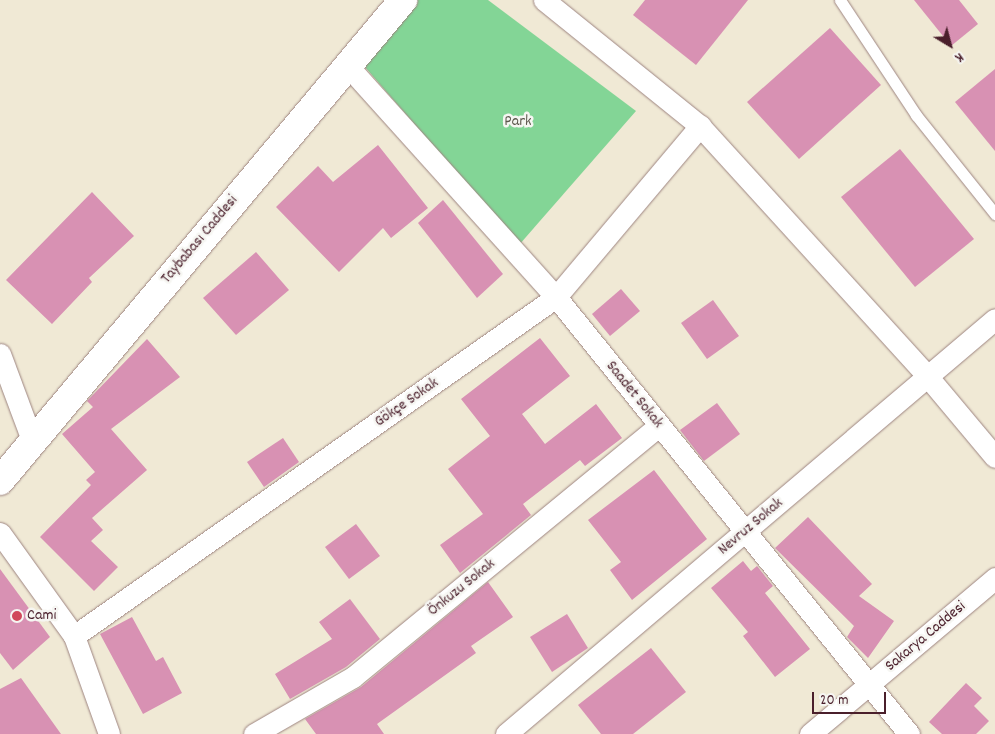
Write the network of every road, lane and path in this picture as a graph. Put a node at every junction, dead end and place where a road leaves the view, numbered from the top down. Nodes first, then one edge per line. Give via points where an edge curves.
1 (403, 0) edge
2 (544, 0) edge
3 (840, 0) edge
4 (348, 65) junction
5 (700, 126) junction
6 (995, 214) edge
7 (556, 298) junction
8 (995, 319) edge
9 (0, 354) edge
10 (928, 377) junction
11 (659, 426) junction
12 (32, 440) junction
13 (995, 457) edge
14 (0, 481) edge
15 (745, 532) junction
16 (0, 533) edge
17 (995, 578) edge
18 (74, 636) junction
19 (869, 684) junction
20 (109, 734) edge
21 (254, 734) edge
22 (506, 734) edge
23 (810, 734) edge
24 (909, 734) edge

1 - 4 street, Taybabası Caddesi
2 - 5 street
3 - 6 lane via 916,115
4 - 7 street, Saadet Sokak
4 - 12 street, Taybabası Caddesi
5 - 7 street, Gökçe Sokak
5 - 10 street
7 - 11 street, Saadet Sokak
7 - 18 street, Gökçe Sokak
8 - 10 street, Nevruz Sokak
9 - 12 street
10 - 13 street
10 - 15 street, Nevruz Sokak
11 - 15 street, Saadet Sokak
11 - 21 street, Önkuzu Sokak via 353,678
12 - 14 street, Taybabası Caddesi
15 - 19 street, Saadet Sokak
15 - 22 street, Nevruz Sokak
16 - 18 street
17 - 19 street, Sakarya Caddesi
18 - 20 street
19 - 23 street, Sakarya Caddesi
19 - 24 street, Saadet Sokak

